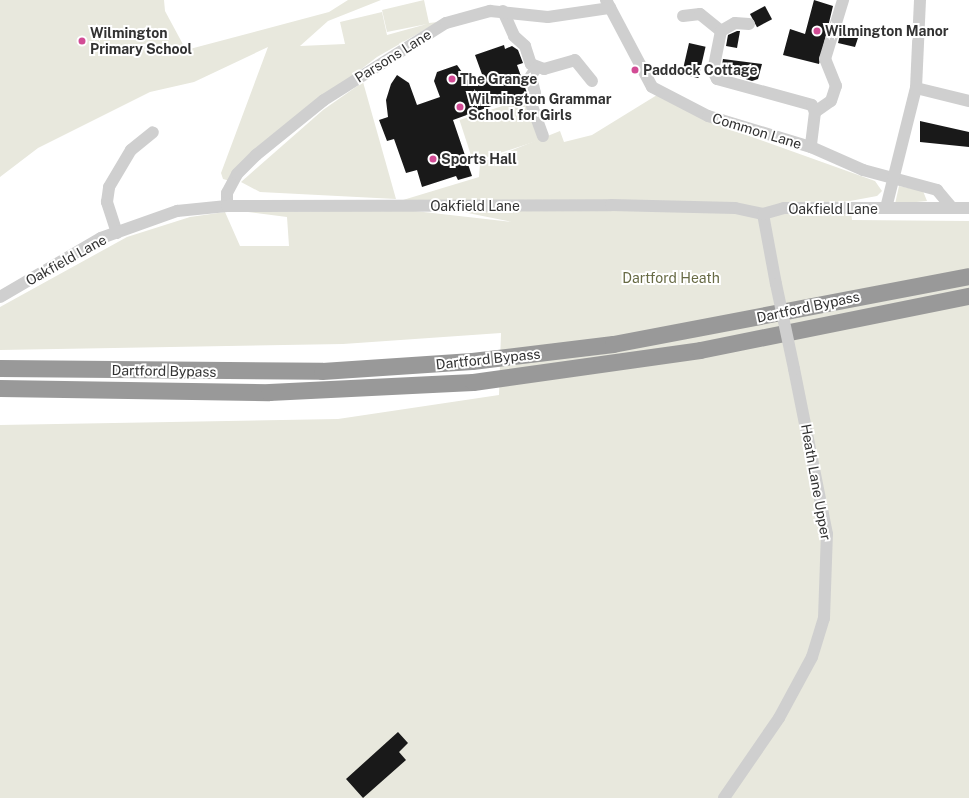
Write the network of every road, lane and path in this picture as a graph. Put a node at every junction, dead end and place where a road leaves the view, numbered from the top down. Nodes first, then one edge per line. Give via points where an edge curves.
1 (842, 0) edge
2 (920, 0) edge
3 (608, 4) edge
4 (503, 11) junction
5 (683, 16) dead end
6 (748, 24) dead end
7 (720, 31) junction
8 (536, 68) junction
9 (592, 80) dead end
10 (916, 88) junction
11 (969, 101) edge
12 (815, 112) junction
13 (153, 132) dead end
14 (544, 136) dead end
15 (811, 147) junction
16 (895, 178) junction
17 (227, 206) junction
18 (886, 208) junction
19 (952, 208) junction
20 (969, 208) edge
21 (763, 214) junction
22 (117, 233) junction
23 (969, 276) edge
24 (969, 296) edge
25 (0, 297) edge
26 (0, 368) edge
27 (0, 388) edge
28 (724, 798) edge

1 - 12 street via 825,58 836,86 831,101
2 - 10 street
3 - 4 street, Parsons Lane via 566,16
3 - 15 street, Common Lane via 652,87 708,116
4 - 8 street via 508,26 525,46
4 - 17 street, Parsons Lane via 482,13 446,23 324,100 256,155 227,193
5 - 7 street via 700,14
6 - 7 street via 735,23
7 - 12 street via 713,71 717,79 803,100
8 - 9 street via 575,60
8 - 14 street via 531,76 535,93 532,106
10 - 11 street
10 - 16 street
12 - 15 street
13 - 22 street via 131,150 109,189 107,202
15 - 16 street, Common Lane via 863,170
16 - 18 street
16 - 19 street, Common Lane via 937,190
17 - 21 street, Oakfield Lane via 611,205 735,208
17 - 22 street, Oakfield Lane via 177,211
18 - 19 street, Oakfield Lane
18 - 21 street, Oakfield Lane via 784,208
19 - 20 street, Oakfield Lane
21 - 28 street, Heath Lane Upper, bridge via 827,534 824,618 812,657 779,718
22 - 25 street, Oakfield Lane via 101,238
23 - 26 highway, Dartford Bypass via 613,344 472,361 322,370
24 - 27 highway, Dartford Bypass via 700,350 473,382 269,392

